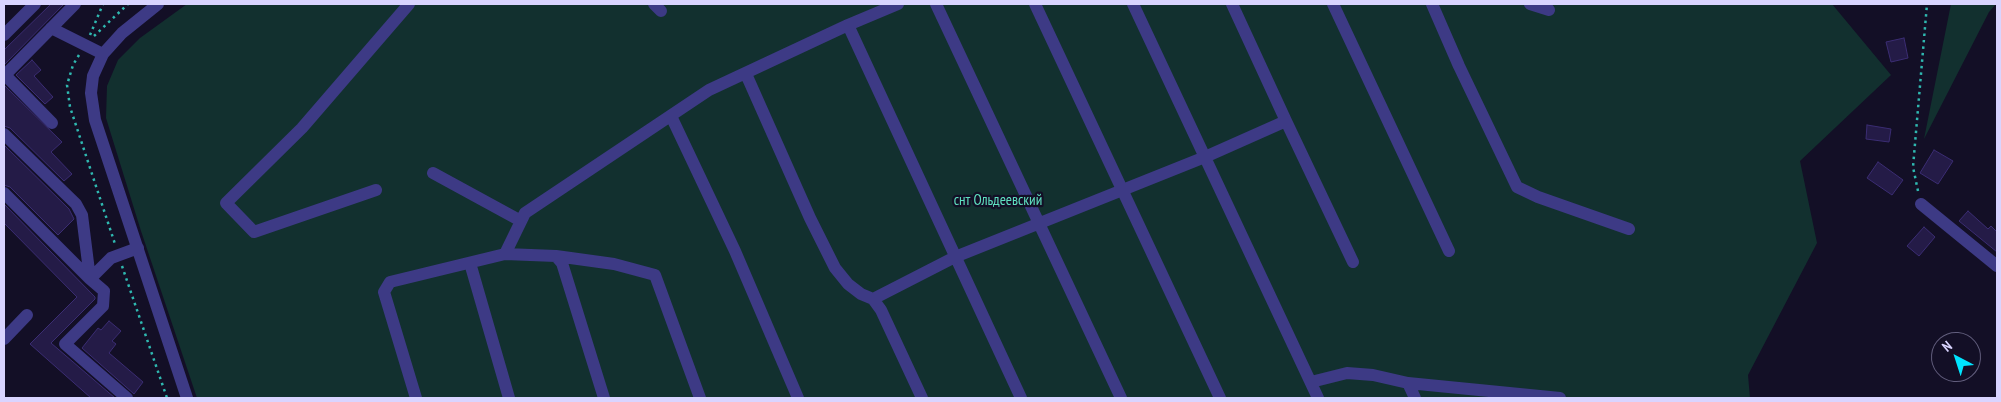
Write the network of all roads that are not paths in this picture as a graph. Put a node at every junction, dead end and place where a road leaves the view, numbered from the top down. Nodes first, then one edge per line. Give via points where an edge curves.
1 (35, 4) edge
2 (76, 4) edge
3 (158, 4) edge
4 (409, 4) edge
5 (898, 4) edge
6 (936, 4) edge
7 (1035, 4) edge
8 (1133, 4) edge
9 (1232, 4) edge
10 (1333, 4) edge
11 (1432, 4) edge
12 (1530, 4) edge
13 (1549, 10) dead end
14 (848, 25) junction
15 (52, 28) junction
16 (4, 35) edge
17 (103, 54) junction
18 (746, 74) junction
19 (4, 75) edge
20 (671, 116) junction
21 (1286, 121) junction
22 (52, 123) dead end
23 (4, 134) edge
24 (1205, 157) junction
25 (433, 173) dead end
26 (1122, 189) junction
27 (376, 190) dead end
28 (4, 193) edge
29 (1920, 204) road end
30 (521, 221) junction
31 (1040, 223) junction
32 (1629, 229) dead end
33 (138, 248) junction
34 (1449, 251) dead end
35 (505, 254) junction
36 (556, 256) junction
37 (955, 257) junction
38 (1353, 262) dead end
39 (470, 263) junction
40 (1997, 266) edge
41 (90, 278) junction
42 (873, 299) junction
43 (27, 315) dead end
44 (4, 339) edge
45 (1311, 382) junction
46 (1408, 383) junction
47 (127, 398) edge
48 (187, 398) edge
49 (416, 398) edge
50 (509, 398) edge
51 (604, 398) edge
52 (700, 398) edge
53 (798, 398) edge
54 (922, 398) edge
55 (1021, 398) edge
56 (1121, 398) edge
57 (1220, 398) edge
58 (1318, 398) edge
59 (1415, 398) edge
60 (1560, 398) edge

1 - 16 street
2 - 15 street
3 - 17 street via 122,33
4 - 27 street via 302,128 226,203 254,232
5 - 14 street
6 - 31 street
7 - 26 street
8 - 24 street
9 - 21 street
10 - 34 street
11 - 32 street via 1517,187
12 - 13 street
14 - 18 street
14 - 37 street
15 - 17 street
15 - 19 street
17 - 33 street via 91,93 95,120
18 - 20 street via 708,90
18 - 42 street via 835,268 848,284
19 - 22 street
20 - 30 street via 525,213
20 - 53 street via 735,251
21 - 24 street
21 - 38 street
23 - 41 street via 76,204 82,215
24 - 26 street
24 - 45 street
25 - 30 street
26 - 31 street
26 - 57 street
28 - 41 street
29 - 40 street
30 - 35 street
31 - 37 street
31 - 56 street
33 - 41 street via 110,258
33 - 48 street
35 - 36 street
35 - 39 street
36 - 51 street via 562,263
36 - 52 street via 614,264 655,276
37 - 42 street
37 - 55 street
39 - 49 street via 390,282 384,292
39 - 50 street
41 - 47 street via 104,291 103,306 66,344
42 - 54 street
43 - 44 street
45 - 46 street via 1347,373
45 - 58 street
46 - 59 street
46 - 60 street

